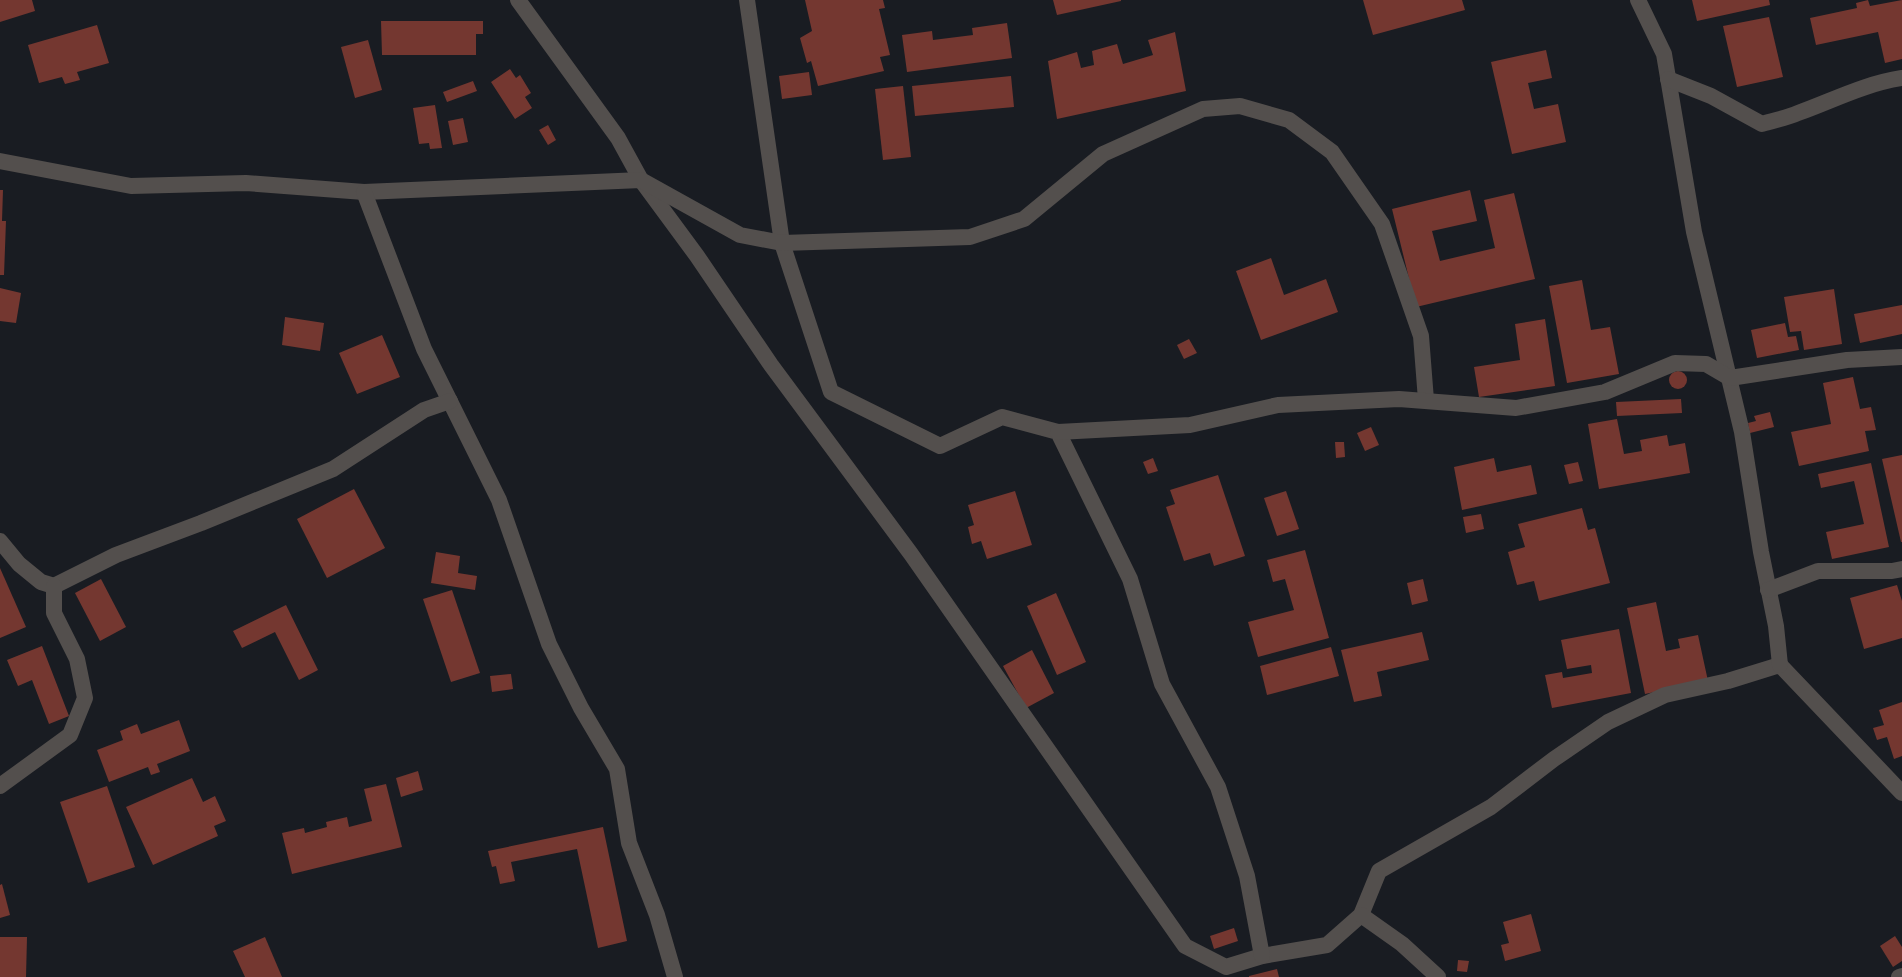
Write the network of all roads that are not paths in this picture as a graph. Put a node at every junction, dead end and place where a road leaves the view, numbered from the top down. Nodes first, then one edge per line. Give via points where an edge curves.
1 (518, 0) edge
2 (747, 0) edge
3 (1638, 0) edge
4 (1902, 78) edge
5 (1668, 79) junction
6 (0, 161) edge
7 (641, 180) junction
8 (364, 192) junction
9 (782, 243) junction
10 (1902, 357) edge
11 (1730, 378) junction
12 (1426, 400) junction
13 (450, 401) junction
14 (1058, 432) junction
15 (0, 541) edge
16 (1902, 569) edge
17 (54, 586) junction
18 (1768, 590) junction
19 (1780, 665) junction
20 (0, 786) edge
21 (1902, 793) edge
22 (1361, 915) junction
23 (1262, 956) junction
24 (675, 977) edge
25 (1438, 977) edge

1 - 7 street via 618,138
2 - 9 street
3 - 5 street via 1664,54
4 - 5 street via 1842,94 1762,124 1711,96
5 - 11 street via 1694,232
6 - 8 street via 131,186 246,183
7 - 8 street
7 - 9 street via 740,235
7 - 23 street via 911,554 1185,946 1227,967
8 - 13 street via 424,349
9 - 12 street via 970,237 1024,219 1103,154 1203,109 1240,106 1289,120 1332,152 1382,224 1421,336
9 - 14 street via 831,392 940,446 1002,417
10 - 11 street via 1847,360
11 - 12 street via 1706,364 1675,363 1605,392 1516,408
11 - 18 street
12 - 14 street via 1278,405 1190,425
13 - 17 street via 424,410 333,469 116,555
13 - 24 street via 499,500 549,644 617,770 629,843 657,915
14 - 23 street via 1130,579 1162,684 1218,787 1247,876
15 - 17 street via 33,576
16 - 18 street via 1818,571
17 - 20 street via 54,613 78,659 85,698 70,735
18 - 19 street
19 - 21 street
19 - 22 street via 1665,695 1608,722 1491,807 1379,871
22 - 23 street via 1327,945
22 - 25 street via 1402,944

